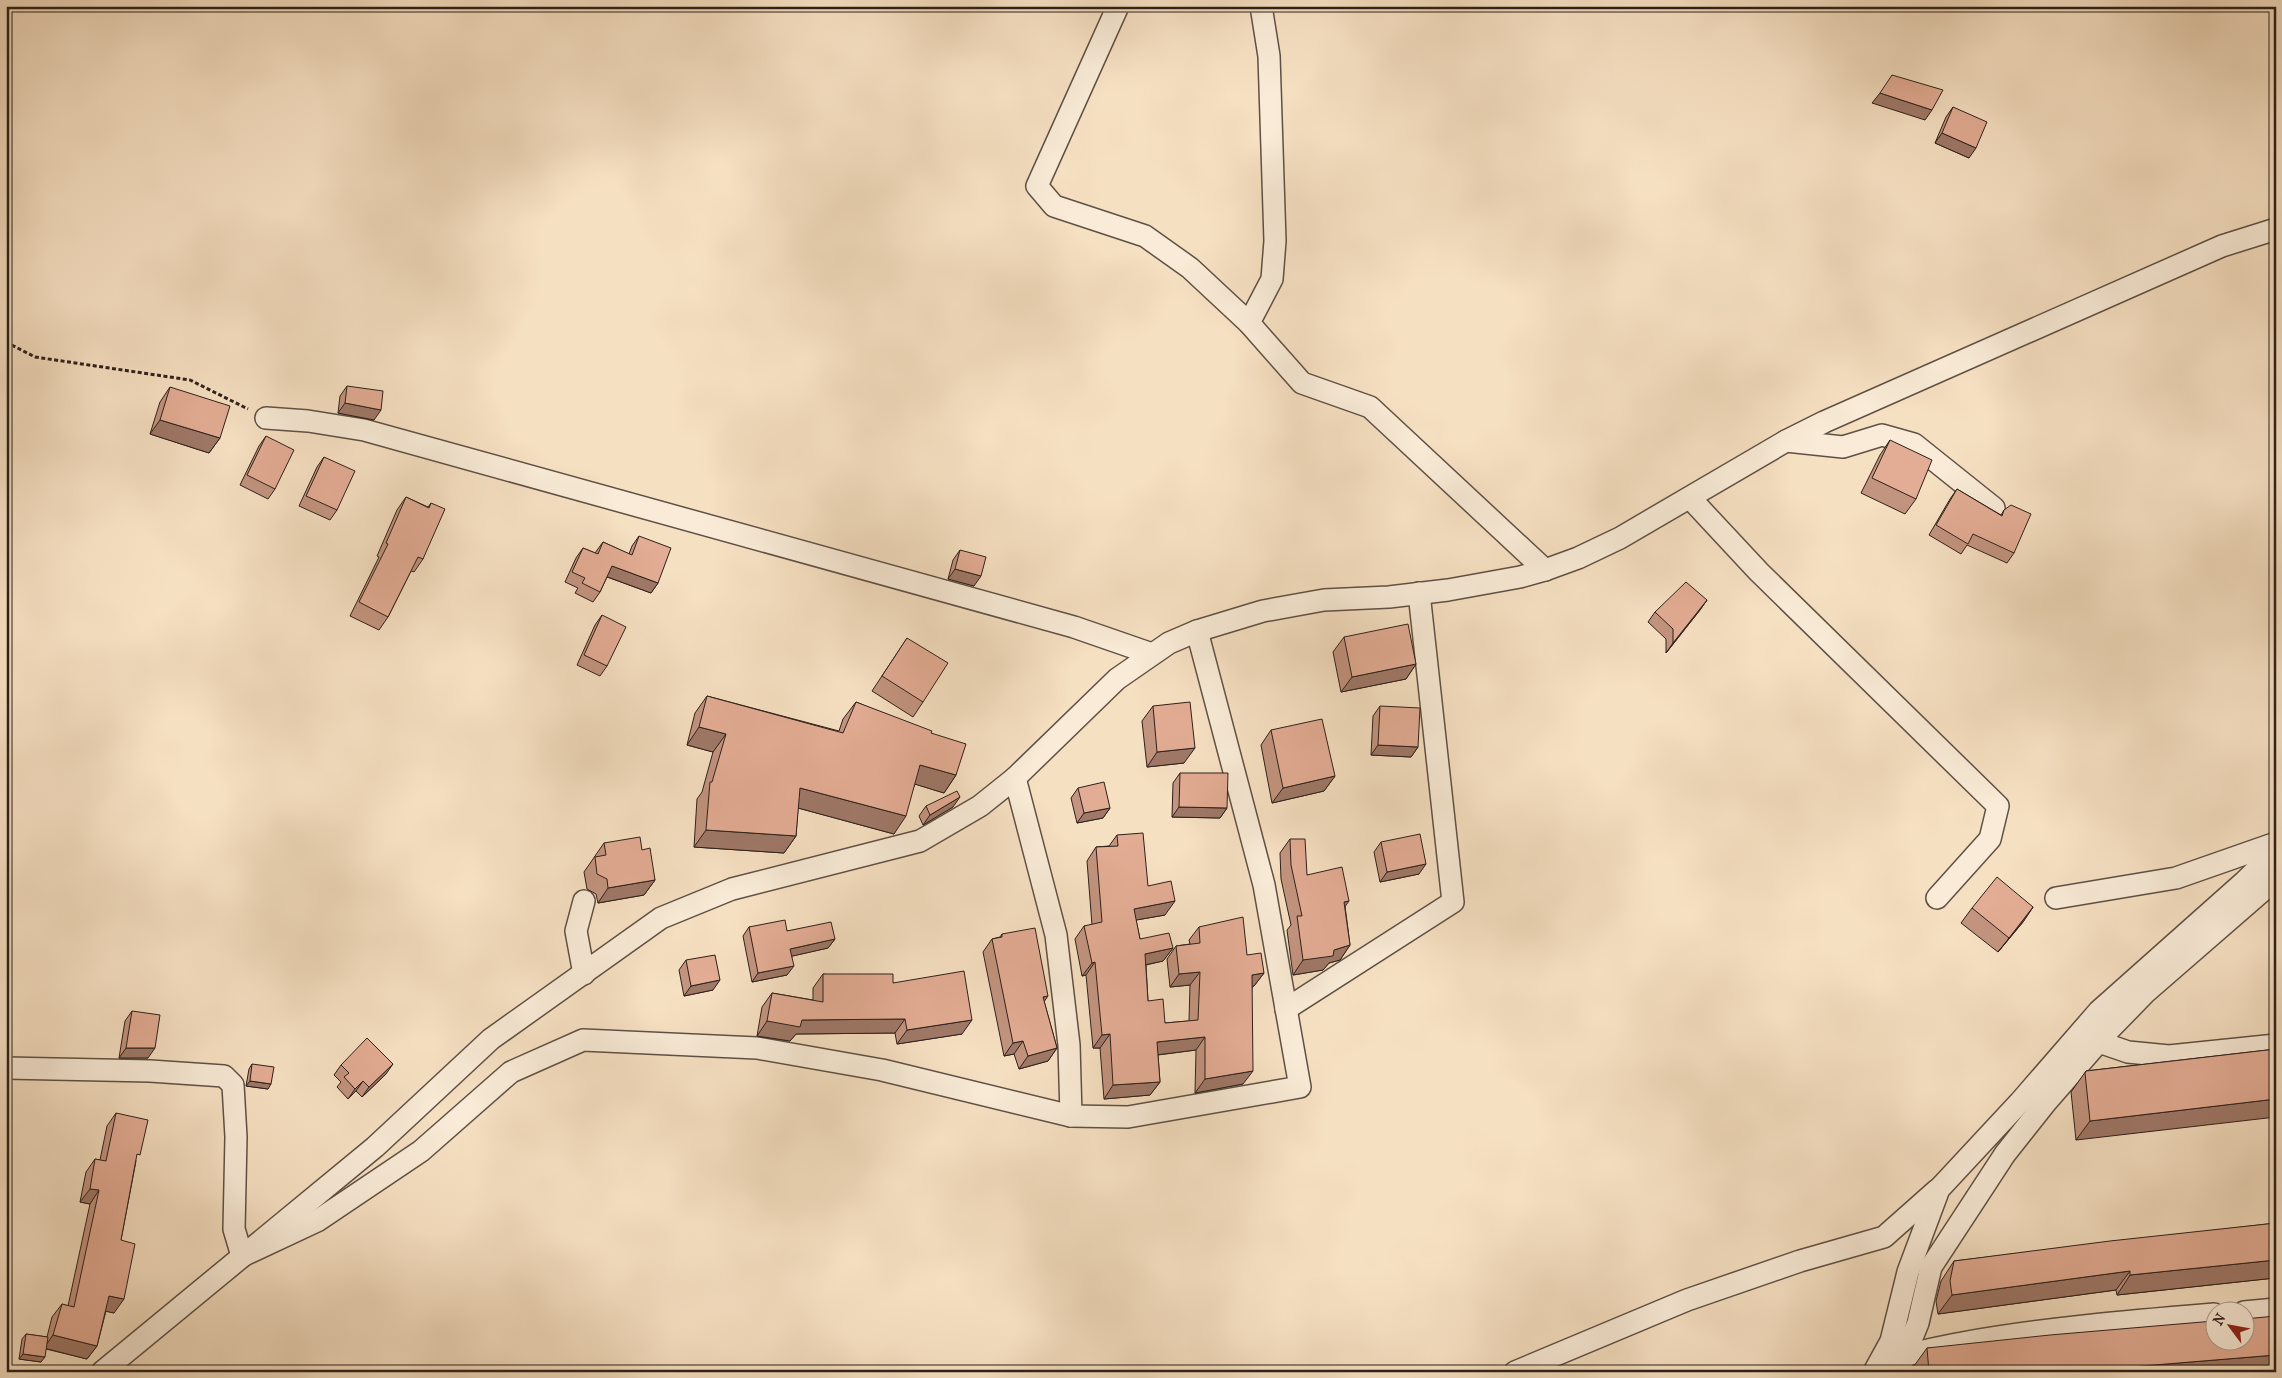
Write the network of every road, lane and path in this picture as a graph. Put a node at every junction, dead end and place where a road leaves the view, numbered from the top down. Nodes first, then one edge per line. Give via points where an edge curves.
1 (1118, 6) edge
2 (1261, 6) edge
3 (2276, 229) edge
4 (1249, 323) junction
5 (6, 342) edge
6 (266, 418) joint
7 (1786, 441) junction
8 (1690, 498) junction
9 (1994, 508) dead end
10 (1545, 570) junction
11 (1419, 593) junction
12 (1197, 631) junction
13 (1152, 654) junction
14 (1015, 778) junction
15 (2276, 843) edge
16 (2276, 851) edge
17 (2276, 879) edge
18 (1937, 898) dead end
19 (2056, 898) dead end
20 (584, 902) dead end
21 (584, 974) junction
22 (1286, 1009) junction
23 (2098, 1042) junction
24 (2276, 1045) edge
25 (6, 1068) edge
26 (1071, 1116) junction
27 (1939, 1189) junction
28 (242, 1256) junction
29 (2276, 1310) edge
30 (2254, 1311) edge
31 (2204, 1315) edge
32 (1902, 1364) edge
33 (102, 1372) edge
34 (1515, 1372) edge
35 (1874, 1372) edge

1 - 4 street via 1037,186 1054,206 1145,236 1190,268
2 - 4 street via 1269,56 1275,241 1272,279
3 - 7 street via 2222,246
4 - 10 street via 1302,383 1370,407
5 - 6 path via 35,357 190,380
6 - 13 street via 364,430 1074,627
7 - 8 street
7 - 9 street via 1843,447 1882,435 1914,444
8 - 10 street via 1620,538
8 - 18 street via 1759,572 1998,806 1990,839
10 - 11 street
11 - 12 street via 1324,600 1263,611
11 - 22 street via 1453,902
12 - 13 street
12 - 22 street via 1264,886
13 - 14 street via 1117,678
14 - 21 street via 980,806 920,841 732,889 661,918
14 - 26 street via 1056,934 1069,1045
15 - 19 street via 2176,878
16 - 27 street via 2099,1011
17 - 23 street via 2146,992
20 - 21 street via 576,931
21 - 28 street via 491,1039 375,1147
22 - 26 street via 1300,1087 1128,1117
23 - 24 street via 2128,1052 2169,1056
23 - 32 street via 2005,1154 1931,1267 1918,1323
25 - 28 street via 224,1076 232,1085 236,1137 234,1229
26 - 28 street via 882,1070 757,1048 583,1040 511,1072 420,1151 317,1221
27 - 34 street via 1884,1236 1687,1300
27 - 35 street via 1908,1272 1891,1341
28 - 33 street
29 - 30 street
31 - 32 street via 2107,1323 1960,1343

